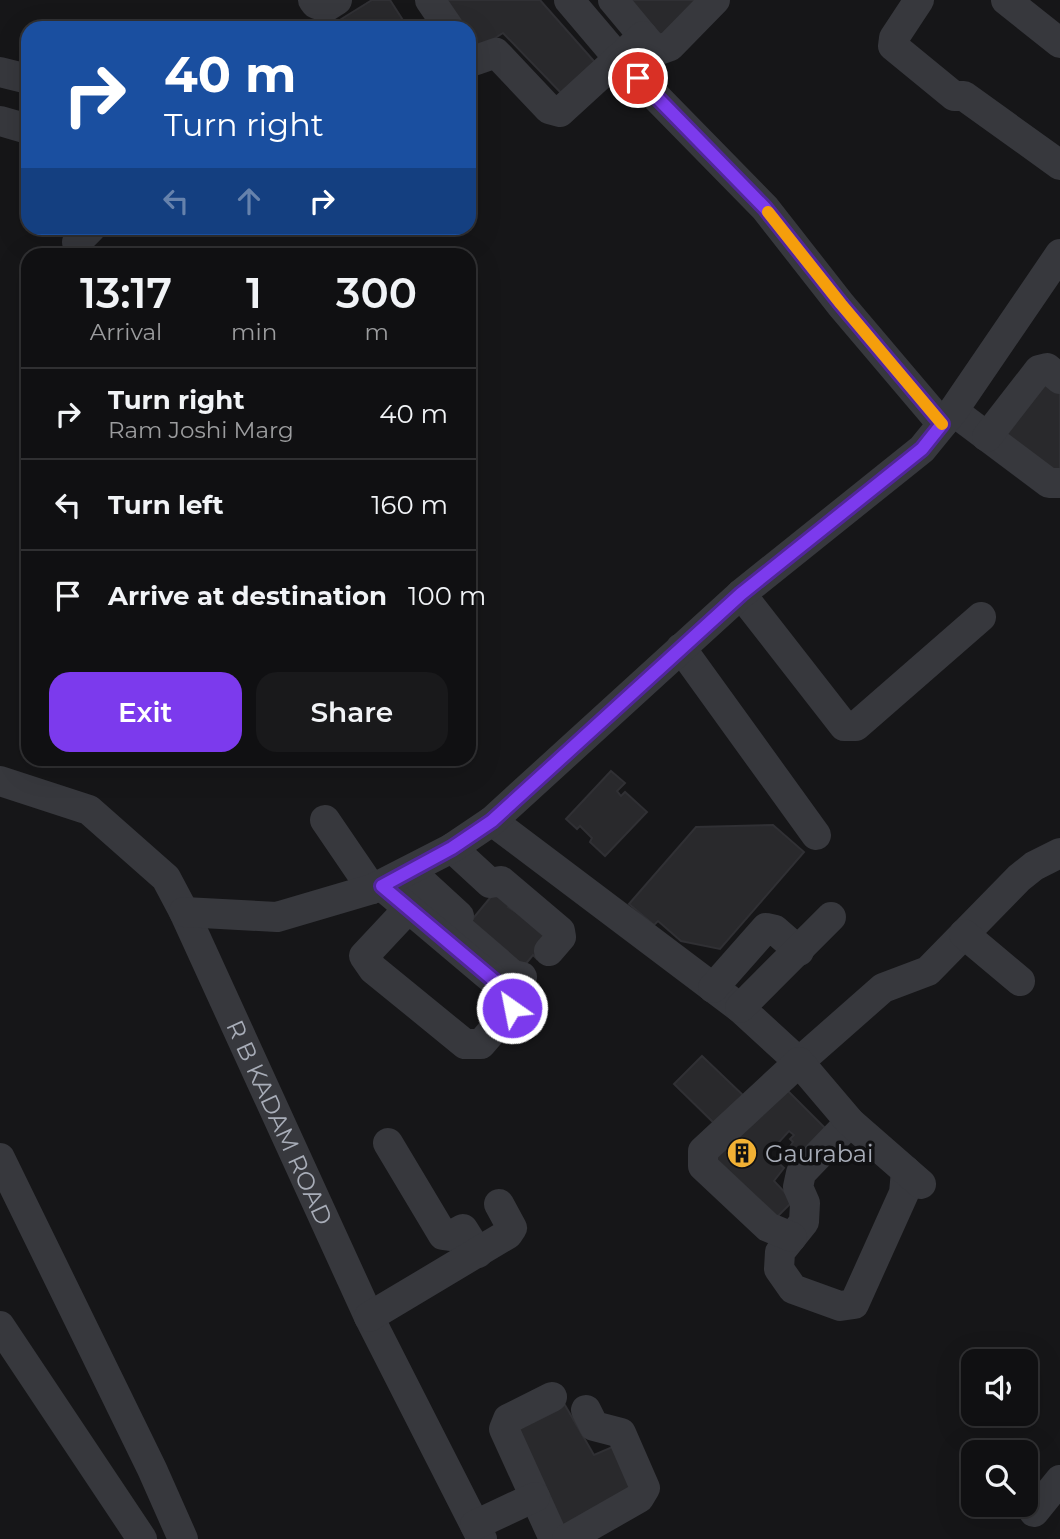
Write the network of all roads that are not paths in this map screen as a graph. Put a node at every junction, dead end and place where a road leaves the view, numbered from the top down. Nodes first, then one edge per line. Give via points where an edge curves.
1 (313, 0) edge
2 (337, 0) edge
3 (430, 0) edge
4 (613, 0) edge
5 (715, 0) edge
6 (919, 0) edge
7 (1006, 0) edge
8 (579, 4) edge
9 (444, 21) edge
10 (643, 36) junction
11 (1060, 43) edge
12 (619, 59) junction
13 (476, 60) edge
14 (0, 72) edge
15 (21, 77) edge
16 (0, 121) edge
17 (21, 127) edge
18 (1060, 165) edge
19 (1060, 254) edge
20 (1060, 379) edge
21 (947, 418) junction
22 (987, 437) junction
23 (1060, 483) edge
24 (741, 594) junction
25 (981, 617) dead end
26 (681, 648) junction
27 (0, 782) edge
28 (325, 820) dead end
29 (492, 821) junction
30 (817, 835) dead end
31 (452, 848) junction
32 (1060, 853) edge
33 (410, 871) junction
34 (490, 883) junction
35 (377, 887) junction
36 (408, 909) junction
37 (184, 912) junction
38 (459, 916) junction
39 (831, 917) dead end
40 (964, 934) junction
41 (549, 951) dead end
42 (799, 951) junction
43 (522, 977) dead end
44 (1020, 981) dead end
45 (713, 988) junction
46 (740, 1008) junction
47 (799, 1062) junction
48 (850, 1122) junction
49 (388, 1143) dead end
50 (0, 1158) edge
51 (792, 1237) junction
52 (369, 1317) junction
53 (0, 1325) edge
54 (552, 1397) dead end
55 (586, 1410) dead end
56 (1060, 1480) edge
57 (535, 1496) junction
58 (1038, 1507) edge
59 (478, 1532) edge
60 (142, 1539) edge
61 (183, 1539) edge
62 (554, 1539) edge
63 (567, 1539) edge

1 - 2 street via 326,6
3 - 9 street
4 - 10 street
5 - 10 street via 670,46 656,51
6 - 18 street via 893,46 954,96 964,96
7 - 11 street
8 - 12 street
10 - 12 street
12 - 13 street via 561,112 549,108 496,53
12 - 21 street via 765,208 841,304
14 - 15 street
16 - 17 street
19 - 21 street
20 - 22 street via 1046,368 1039,370
21 - 22 street
21 - 24 street via 922,449
22 - 23 street via 1049,483
24 - 25 street via 844,726 856,726
24 - 26 street
26 - 29 street
26 - 30 street
27 - 37 street, R B KADAM ROAD via 89,810 166,878
28 - 35 street
29 - 31 street
29 - 45 street
31 - 33 street
31 - 34 street
32 - 40 street via 1018,878
33 - 35 street
33 - 38 street
34 - 38 street
34 - 41 street via 501,881 560,931 561,937
35 - 36 street
35 - 37 street via 277,917
36 - 36 street via 510,994 512,1008 481,1044 465,1044 373,969 364,956
37 - 52 street, R B KADAM ROAD
38 - 43 street via 455,925 513,975
39 - 42 street
40 - 44 street
40 - 47 street via 928,971 883,988
42 - 45 street via 775,930 766,928
42 - 46 street
45 - 46 street
46 - 47 street
47 - 48 street
47 - 51 street via 703,1151 704,1166 768,1227
48 - 51 street via 802,1174 798,1187 805,1203 804,1222
48 - 51 street via 913,1178 853,1304 840,1306 793,1289 779,1269 780,1252
49 - 52 street via 443,1235 479,1227
50 - 61 street
52 - 59 street, R B KADAM ROAD
53 - 60 street
54 - 57 street via 508,1419 504,1429
55 - 63 street via 594,1426 621,1433 645,1488 639,1498
56 - 58 street
57 - 59 street
57 - 62 street

